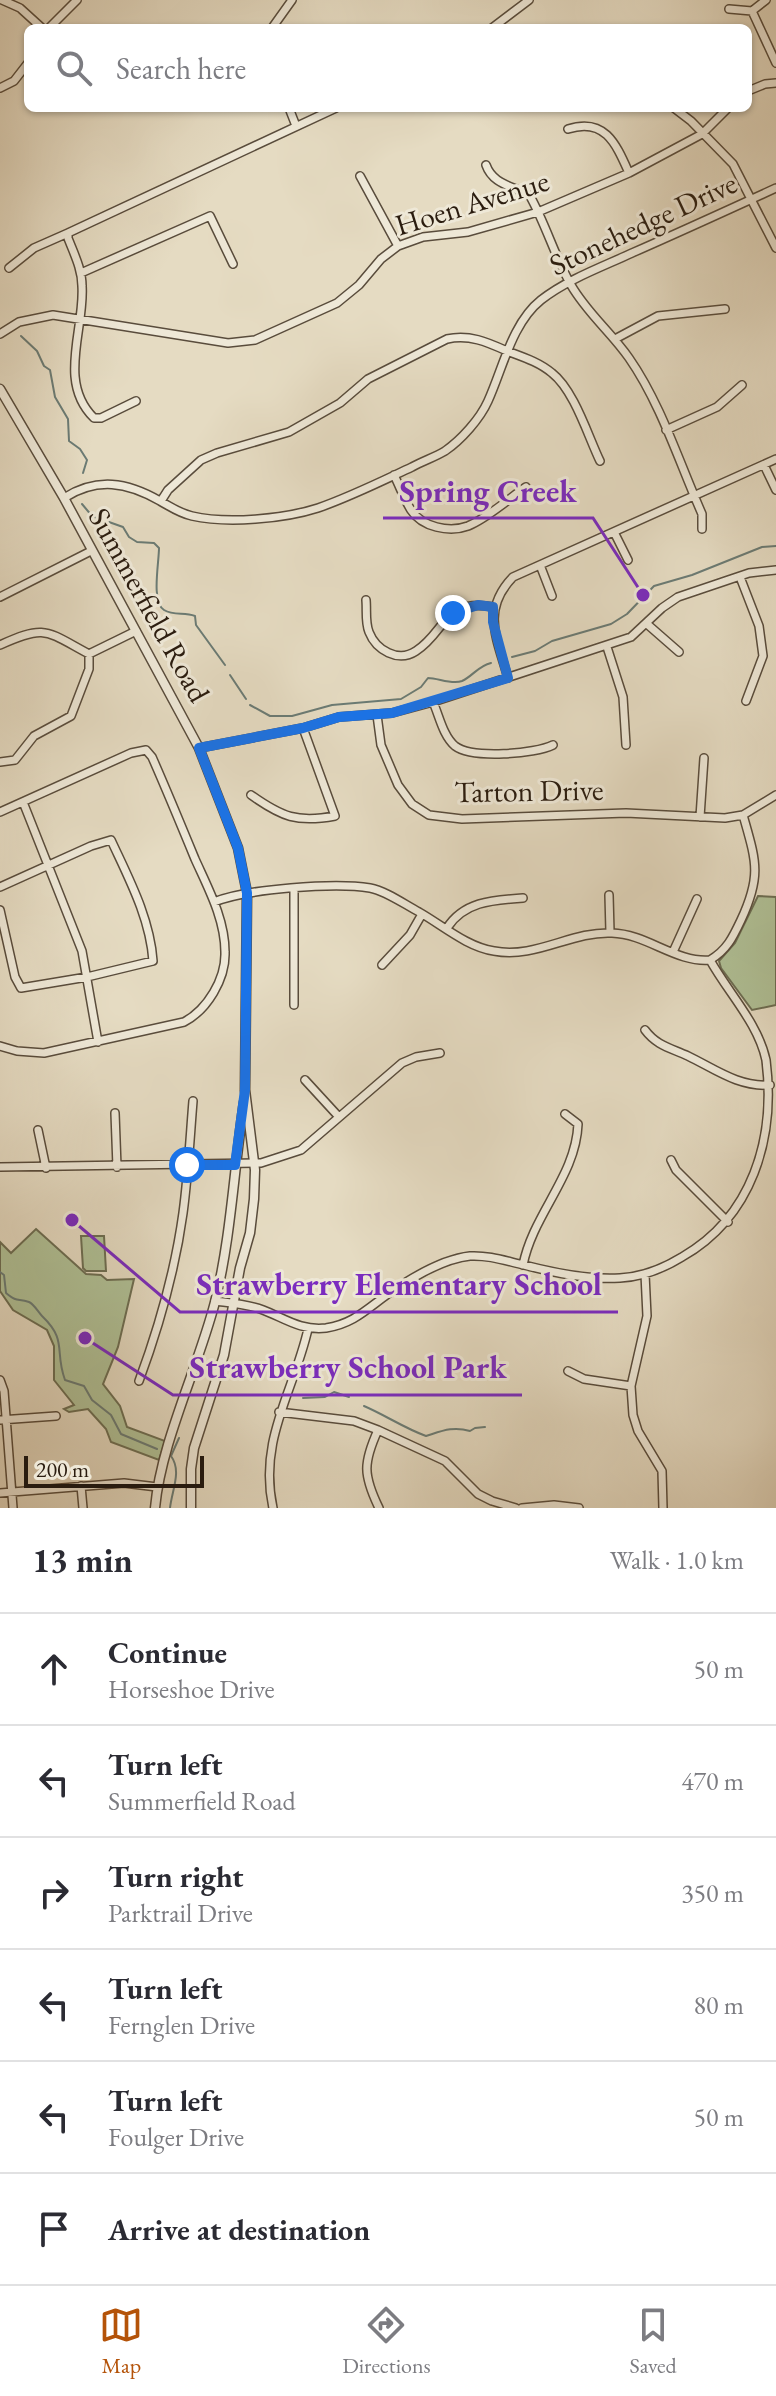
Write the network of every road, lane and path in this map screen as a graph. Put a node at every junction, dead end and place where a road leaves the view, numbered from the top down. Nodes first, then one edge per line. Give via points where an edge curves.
1 (2, 0) edge
2 (77, 0) edge
3 (292, 0) edge
4 (529, 0) edge
5 (766, 0) edge
6 (729, 9) dead end
7 (752, 11) junction
8 (38, 24) edge
9 (53, 24) edge
10 (275, 24) edge
11 (497, 24) edge
12 (776, 63) edge
13 (24, 68) edge
14 (776, 83) edge
15 (0, 88) edge
16 (752, 89) edge
17 (291, 112) edge
18 (327, 112) edge
19 (679, 112) edge
20 (724, 112) edge
21 (296, 126) junction
22 (568, 129) dead end
23 (702, 134) junction
24 (486, 165) dead end
25 (629, 173) junction
26 (360, 176) dead end
27 (776, 188) edge
28 (752, 200) junction
29 (538, 212) junction
30 (68, 233) junction
31 (398, 246) junction
32 (776, 248) edge
33 (233, 264) dead end
34 (9, 268) dead end
35 (81, 273) junction
36 (570, 283) junction
37 (725, 309) dead end
38 (80, 319) junction
39 (0, 334) edge
40 (615, 339) junction
41 (509, 351) junction
42 (742, 385) dead end
43 (0, 389) edge
44 (136, 401) dead end
45 (666, 430) junction
46 (776, 459) edge
47 (600, 461) dead end
48 (764, 465) junction
49 (394, 475) junction
50 (526, 487) dead end
51 (776, 490) edge
52 (694, 496) junction
53 (64, 498) junction
54 (161, 501) junction
55 (702, 529) dead end
56 (614, 532) junction
57 (91, 551) junction
58 (628, 560) dead end
59 (540, 565) junction
60 (776, 570) edge
61 (740, 577) junction
62 (552, 596) dead end
63 (0, 597) edge
64 (366, 600) dead end
65 (493, 607) junction
66 (647, 624) junction
67 (136, 631) junction
68 (0, 645) edge
69 (607, 647) junction
70 (679, 652) dead end
71 (89, 654) junction
72 (508, 678) junction
73 (746, 701) dead end
74 (433, 702) junction
75 (377, 715) junction
76 (303, 728) junction
77 (553, 745) dead end
78 (626, 745) dead end
79 (199, 748) junction
80 (704, 758) dead end
81 (0, 762) edge
82 (251, 795) dead end
83 (776, 795) edge
84 (23, 802) junction
85 (0, 812) edge
86 (743, 815) junction
87 (700, 817) junction
88 (49, 865) junction
89 (0, 887) edge
90 (294, 888) junction
91 (247, 893) junction
92 (609, 895) dead end
93 (523, 898) dead end
94 (697, 899) dead end
95 (214, 902) junction
96 (0, 910) edge
97 (422, 914) junction
98 (447, 928) junction
99 (610, 932) junction
100 (673, 952) junction
101 (710, 960) junction
102 (382, 965) dead end
103 (87, 977) junction
104 (294, 1005) dead end
105 (645, 1030) dead end
106 (98, 1042) junction
107 (0, 1046) edge
108 (440, 1053) dead end
109 (305, 1080) dead end
110 (770, 1085) junction
111 (245, 1090) junction
112 (193, 1101) dead end
113 (115, 1113) dead end
114 (565, 1114) dead end
115 (339, 1117) junction
116 (38, 1130) dead end
117 (671, 1160) dead end
118 (187, 1165) junction
119 (235, 1165) junction
120 (254, 1165) junction
121 (0, 1167) edge
122 (117, 1167) junction
123 (46, 1168) junction
124 (728, 1222) junction
125 (523, 1265) junction
126 (645, 1274) junction
127 (215, 1301) junction
128 (233, 1303) junction
129 (308, 1329) junction
130 (568, 1371) dead end
131 (0, 1380) edge
132 (139, 1381) dead end
133 (631, 1386) junction
134 (279, 1412) junction
135 (56, 1416) dead end
136 (3, 1420) edge
137 (378, 1430) junction
138 (81, 1486) junction
139 (157, 1487) junction
140 (0, 1493) edge
141 (11, 1493) junction
142 (13, 1508) edge
143 (83, 1508) edge
144 (155, 1508) edge
145 (191, 1508) edge
146 (273, 1508) edge
147 (379, 1508) edge
148 (516, 1508) edge
149 (522, 1508) edge
150 (579, 1508) edge
151 (663, 1508) edge

1 - 8 street
2 - 9 street
3 - 10 street
4 - 11 street
5 - 7 street
6 - 7 street
7 - 12 street
13 - 15 street
14 - 16 street
17 - 21 street
18 - 21 street
19 - 23 street
20 - 23 street, Hoen Avenue
21 - 30 street
22 - 25 street via 582,124 606,134
23 - 25 street, Hoen Avenue
23 - 28 street via 733,164
24 - 29 street via 495,180 530,196
25 - 29 street, Hoen Avenue
26 - 31 street
27 - 28 street, Stonehedge Drive
28 - 32 street
28 - 36 street, Stonehedge Drive
29 - 31 street, Hoen Avenue
29 - 36 street
30 - 34 street via 34,248
30 - 35 street
31 - 38 street, Hoen Avenue via 337,303 255,340 228,343
33 - 35 street via 210,216
35 - 38 street
36 - 40 street
36 - 41 street, Stonehedge Drive via 531,310
37 - 40 street via 658,316
38 - 39 street, Hoen Avenue via 36,318
38 - 44 street via 75,377 88,412 101,418
40 - 45 street via 637,370
41 - 47 street via 559,379
41 - 49 street, Stonehedge Drive via 475,422 446,450
41 - 54 street via 473,338 447,339 368,379 340,403 289,432 201,460
42 - 45 street via 717,407
43 - 53 street, Summerfield Road
45 - 52 street
46 - 48 street
48 - 51 street
48 - 52 street
49 - 50 street via 412,512 451,529 468,526
49 - 54 street, Stonehedge Drive via 318,508 258,518 193,517
52 - 55 street
52 - 56 street
53 - 54 street, Stonehedge Drive via 78,489 120,483
53 - 57 street, Summerfield Road
56 - 58 street
56 - 59 street
57 - 63 street
57 - 67 street, Summerfield Road
59 - 62 street
59 - 65 street via 513,577
60 - 61 street
61 - 66 street via 678,597
61 - 73 street via 759,626 763,656
64 - 65 street via 369,633 383,650 402,656 418,650 453,613 478,605
65 - 72 street
66 - 69 street
66 - 70 street
67 - 71 street
67 - 79 street, Summerfield Road
68 - 71 street via 40,631
69 - 72 street
69 - 78 street via 623,697
71 - 81 street via 89,669 71,716 34,736 15,760
72 - 74 street
74 - 75 street
74 - 77 street via 452,743 468,752 540,751
75 - 76 street via 339,717
75 - 87 street, Tarton Drive via 381,745 398,785 429,815
76 - 79 street
76 - 82 street via 335,816 287,817
79 - 91 street, Summerfield Road via 238,848
80 - 87 street
83 - 86 street
84 - 85 street
84 - 88 street
84 - 95 street via 146,750
86 - 87 street, Tarton Drive
86 - 101 street via 755,861 754,889 729,945
88 - 89 street
88 - 103 street
88 - 103 street via 111,840 152,941 153,961
90 - 91 street
90 - 97 street via 367,887
90 - 104 street
91 - 95 street
91 - 111 street, Summerfield Road
92 - 99 street
93 - 98 street via 478,904
94 - 100 street
95 - 106 street via 225,954 219,982 203,1006 184,1022
96 - 103 street via 21,988
97 - 98 street
97 - 102 street
98 - 99 street via 476,946 503,952 527,952
99 - 100 street via 637,936
100 - 101 street
101 - 110 street via 753,1026
103 - 106 street
105 - 110 street via 654,1042 731,1079
106 - 107 street via 44,1053
108 - 115 street via 402,1063
109 - 115 street
110 - 124 street via 771,1119 760,1166 743,1204
111 - 119 street, Summerfield Road
111 - 120 street, Summerfield Road
112 - 118 street
113 - 122 street
114 - 125 street via 578,1124 576,1147 527,1242
115 - 120 street via 296,1154
116 - 123 street
117 - 124 street
118 - 119 street
118 - 122 street
118 - 132 street via 177,1250
119 - 120 street
119 - 127 street, Summerfield Road
120 - 128 street, Summerfield Road via 250,1233
121 - 123 street
122 - 123 street
124 - 126 street via 697,1249
125 - 126 street via 587,1278
125 - 129 street via 468,1256 411,1279 350,1322
126 - 133 street via 647,1316
127 - 128 street
127 - 139 street, Summerfield Road
128 - 129 street
128 - 145 street, Summerfield Road via 224,1355 194,1448
129 - 134 street
130 - 133 street via 584,1379
131 - 136 street
133 - 151 street via 638,1431 662,1471
134 - 137 street via 343,1419
134 - 146 street via 268,1469
135 - 136 street
136 - 141 street
137 - 147 street via 365,1474
137 - 148 street via 445,1461 478,1494
138 - 139 street
138 - 141 street
138 - 143 street
139 - 144 street, Summerfield Road
140 - 141 street
141 - 142 street
149 - 150 street

